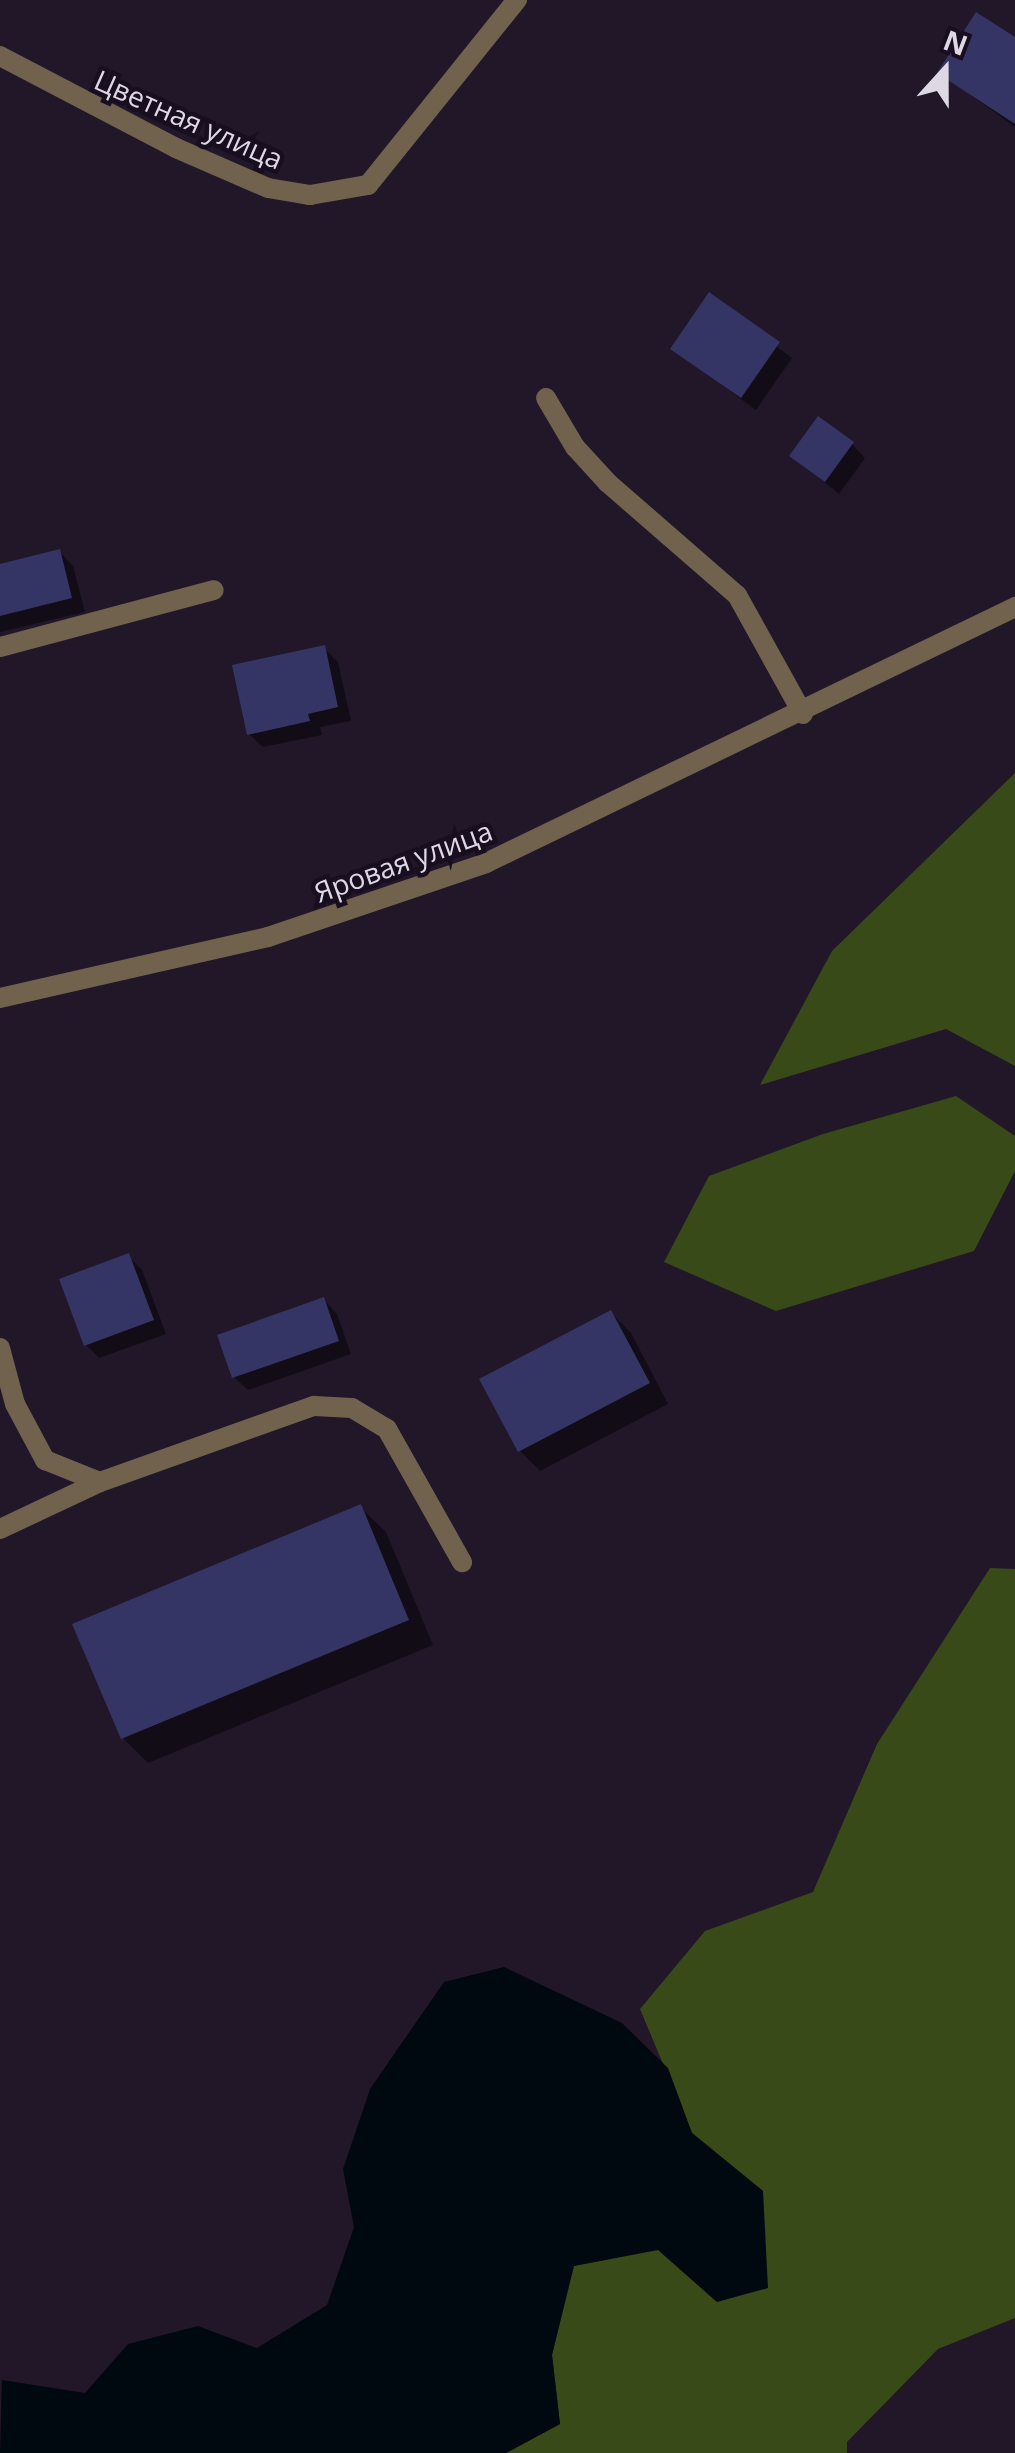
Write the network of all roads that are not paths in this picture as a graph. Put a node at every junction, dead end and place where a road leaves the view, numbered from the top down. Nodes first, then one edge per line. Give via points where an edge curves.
1 (516, 0) edge
2 (0, 56) edge
3 (546, 398) dead end
4 (214, 590) dead end
5 (1015, 607) edge
6 (0, 647) edge
7 (804, 714) junction
8 (0, 998) edge
9 (0, 1348) edge
10 (100, 1482) junction
11 (0, 1529) edge
12 (462, 1562) dead end

1 - 2 street, Цветная улица via 368,185 310,195 268,188 176,148
3 - 7 street via 575,448 608,483 737,595
4 - 6 street
5 - 7 street, Яровая улица
7 - 8 street, Яровая улица via 486,864 268,937
9 - 10 street via 15,1404 44,1460
10 - 11 street
10 - 12 street via 314,1406 352,1408 387,1429

